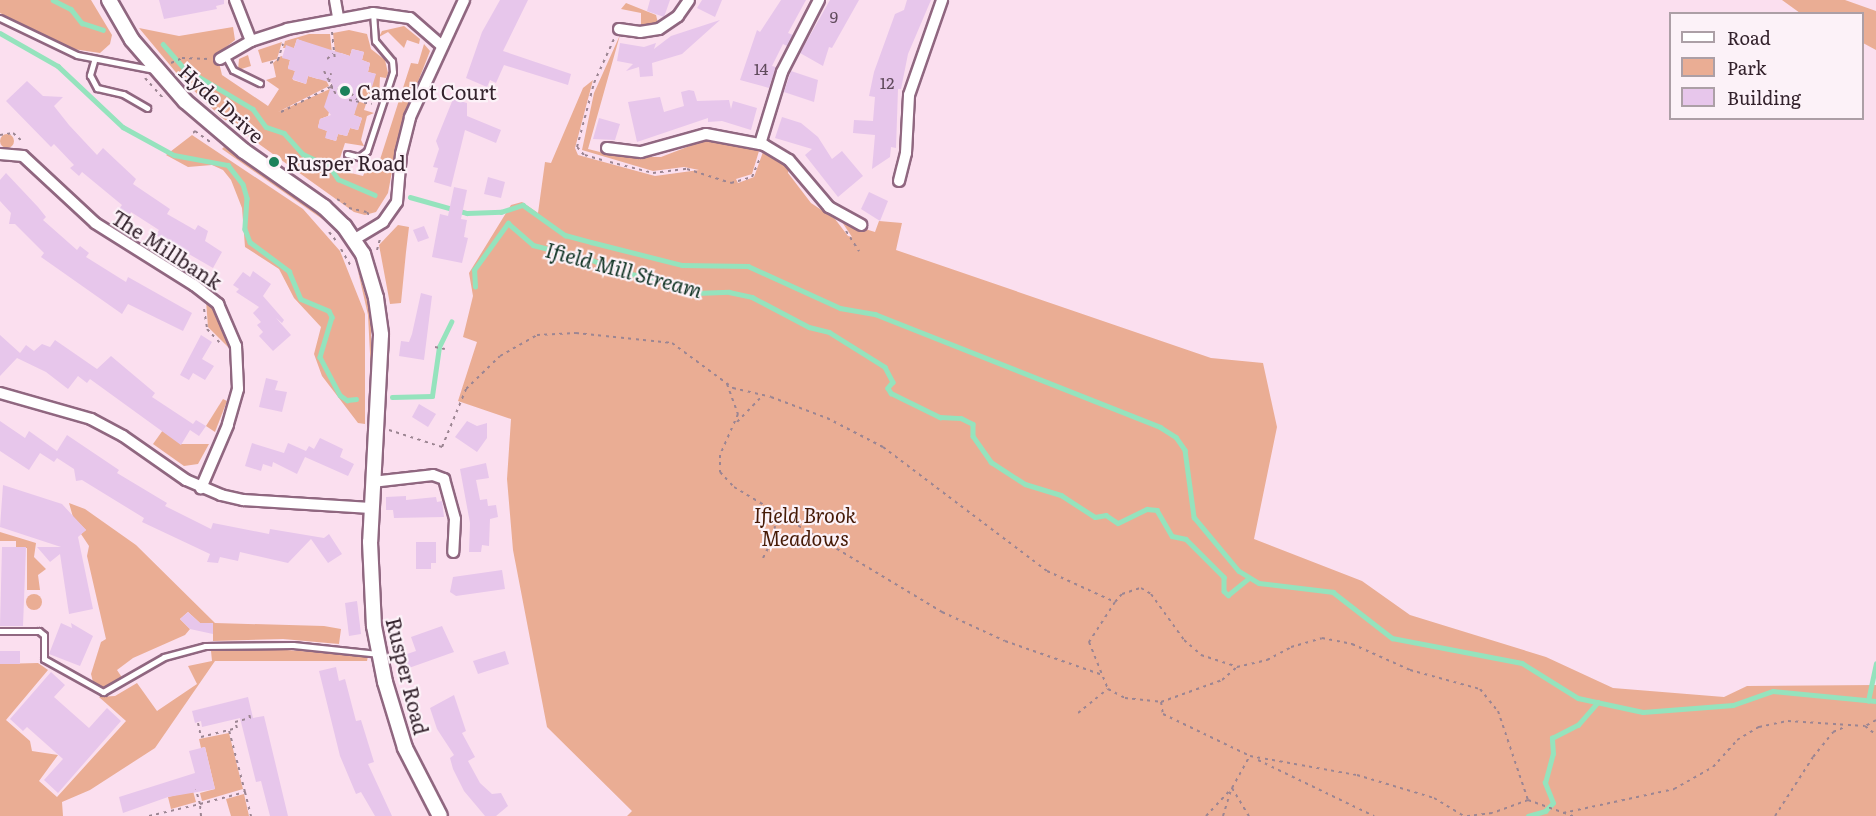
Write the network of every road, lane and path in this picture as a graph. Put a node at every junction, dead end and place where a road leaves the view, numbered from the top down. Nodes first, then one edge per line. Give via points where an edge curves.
1 (109, 0) edge
2 (235, 0) edge
3 (335, 0) edge
4 (464, 0) edge
5 (689, 0) edge
6 (819, 0) edge
7 (942, 0) edge
8 (373, 13) junction
9 (338, 17) junction
10 (0, 18) edge
11 (287, 29) junction
12 (620, 29) joint
13 (332, 32) dead end
14 (250, 41) junction
15 (441, 45) junction
16 (333, 54) junction
17 (223, 57) junction
18 (327, 59) dead end
19 (94, 60) junction
20 (335, 61) dead end
21 (173, 62) dead end
22 (270, 63) dead end
23 (162, 67) junction
24 (324, 71) dead end
25 (174, 73) dead end
26 (331, 73) dead end
27 (261, 83) dead end
28 (328, 83) junction
29 (330, 87) junction
30 (339, 90) dead end
31 (351, 93) dead end
32 (337, 97) dead end
33 (349, 100) dead end
34 (357, 100) junction
35 (382, 107) junction
36 (147, 108) dead end
37 (281, 112) dead end
38 (193, 133) dead end
39 (762, 144) junction
40 (214, 145) dead end
41 (607, 148) dead end
42 (0, 154) edge
43 (347, 154) dead end
44 (899, 181) dead end
45 (330, 195) dead end
46 (350, 207) dead end
47 (861, 225) dead end
48 (327, 230) dead end
49 (355, 239) junction
50 (356, 276) dead end
51 (203, 291) junction
52 (435, 347) dead end
53 (445, 349) dead end
54 (237, 356) junction
55 (726, 382) junction
56 (0, 393) edge
57 (763, 395) junction
58 (736, 425) junction
59 (376, 428) junction
60 (372, 482) junction
61 (201, 488) junction
62 (371, 507) junction
63 (776, 513) junction
64 (453, 552) dead end
65 (763, 558) dead end
66 (1115, 602) junction
67 (0, 631) edge
68 (378, 654) junction
69 (1238, 667) junction
70 (1100, 674) junction
71 (1108, 689) junction
72 (1161, 702) junction
73 (249, 713) dead end
74 (1078, 713) dead end
75 (1876, 720) edge
76 (198, 723) dead end
77 (1850, 725) junction
78 (1864, 726) junction
79 (229, 730) junction
80 (1876, 735) edge
81 (1250, 756) junction
82 (1232, 788) junction
83 (196, 790) dead end
84 (245, 792) junction
85 (1528, 800) junction
86 (200, 804) junction
87 (1563, 813) junction
88 (149, 816) edge
89 (201, 816) edge
90 (251, 816) edge
91 (440, 816) edge
92 (1206, 816) edge
93 (1223, 816) edge
94 (1249, 816) edge
95 (1374, 816) edge
96 (1465, 816) edge
97 (1573, 816) edge
98 (1775, 816) edge

1 - 23 street, Hyde Drive via 132,40
2 - 14 street
3 - 9 street
4 - 15 street
5 - 12 street via 678,16 658,29
6 - 39 street via 782,72
7 - 44 street via 909,95 906,153
8 - 9 street
8 - 15 street via 410,18
8 - 35 lane via 375,41 393,66
9 - 11 street
10 - 19 lane
11 - 14 street
11 - 22 path via 281,55
12 - 39 path via 594,83 578,152 653,173 687,169 731,183 752,177
13 - 16 path
14 - 17 street
15 - 49 street via 404,136 398,202 383,222
16 - 18 path
16 - 20 path
17 - 21 path via 182,58
17 - 27 lane via 232,70
19 - 23 lane
19 - 36 lane via 90,75 97,88 123,94
23 - 25 path
23 - 49 street, Hyde Drive via 221,133 324,207
24 - 28 path
26 - 28 path
28 - 29 path
29 - 30 path
29 - 32 path
29 - 37 path
31 - 34 path
33 - 34 path
34 - 35 path
35 - 43 lane via 367,151 359,157
38 - 40 path
39 - 41 street via 706,134 641,153
39 - 47 street via 789,160 829,207
42 - 51 street, The Millbank via 23,156 95,223
45 - 46 path
48 - 50 path
49 - 59 street, Rusper Road via 373,285 380,322
51 - 54 street, The Millbank via 223,313
51 - 54 path via 207,328 230,354
52 - 53 path
54 - 61 street, The Millbank via 234,408
55 - 57 path via 733,388
55 - 58 path via 738,414
55 - 59 path via 672,343 576,333 537,335 500,356 466,389 442,447
56 - 61 street via 66,410 108,427
57 - 58 path
57 - 66 path via 827,418 883,447 1047,571
58 - 63 path via 720,455 720,472 734,488
59 - 60 street, Rusper Road
60 - 62 street, Rusper Road
60 - 64 street via 433,475 444,479 455,519
61 - 62 street via 243,500
62 - 68 street, Rusper Road via 370,570
63 - 65 path via 774,536
63 - 70 path via 942,612 1005,641
66 - 69 path via 1122,594 1141,588 1151,594 1184,640 1201,656
66 - 70 path via 1089,642
67 - 68 lane via 39,630 44,635 44,659 103,692 164,657 205,646 293,645
68 - 91 street, Rusper Road via 405,748
69 - 72 path via 1222,680
69 - 85 path via 1322,638 1352,644 1410,669 1480,689 1498,711
70 - 71 path
71 - 72 path via 1125,698
71 - 74 path
72 - 81 path via 1163,714
73 - 79 path via 250,718 236,722 237,728
75 - 78 path
76 - 79 path via 201,737
77 - 78 path
77 - 87 path via 1788,721 1759,727 1737,740 1713,766 1674,789
77 - 98 path via 1833,732
78 - 80 path
79 - 84 path
81 - 82 path
81 - 95 path
81 - 96 path via 1357,775 1434,798
82 - 92 path
82 - 93 path
82 - 94 path
83 - 86 path
84 - 86 path
84 - 90 path
85 - 87 path
85 - 96 path via 1492,813
86 - 88 path
86 - 89 path
87 - 97 path

